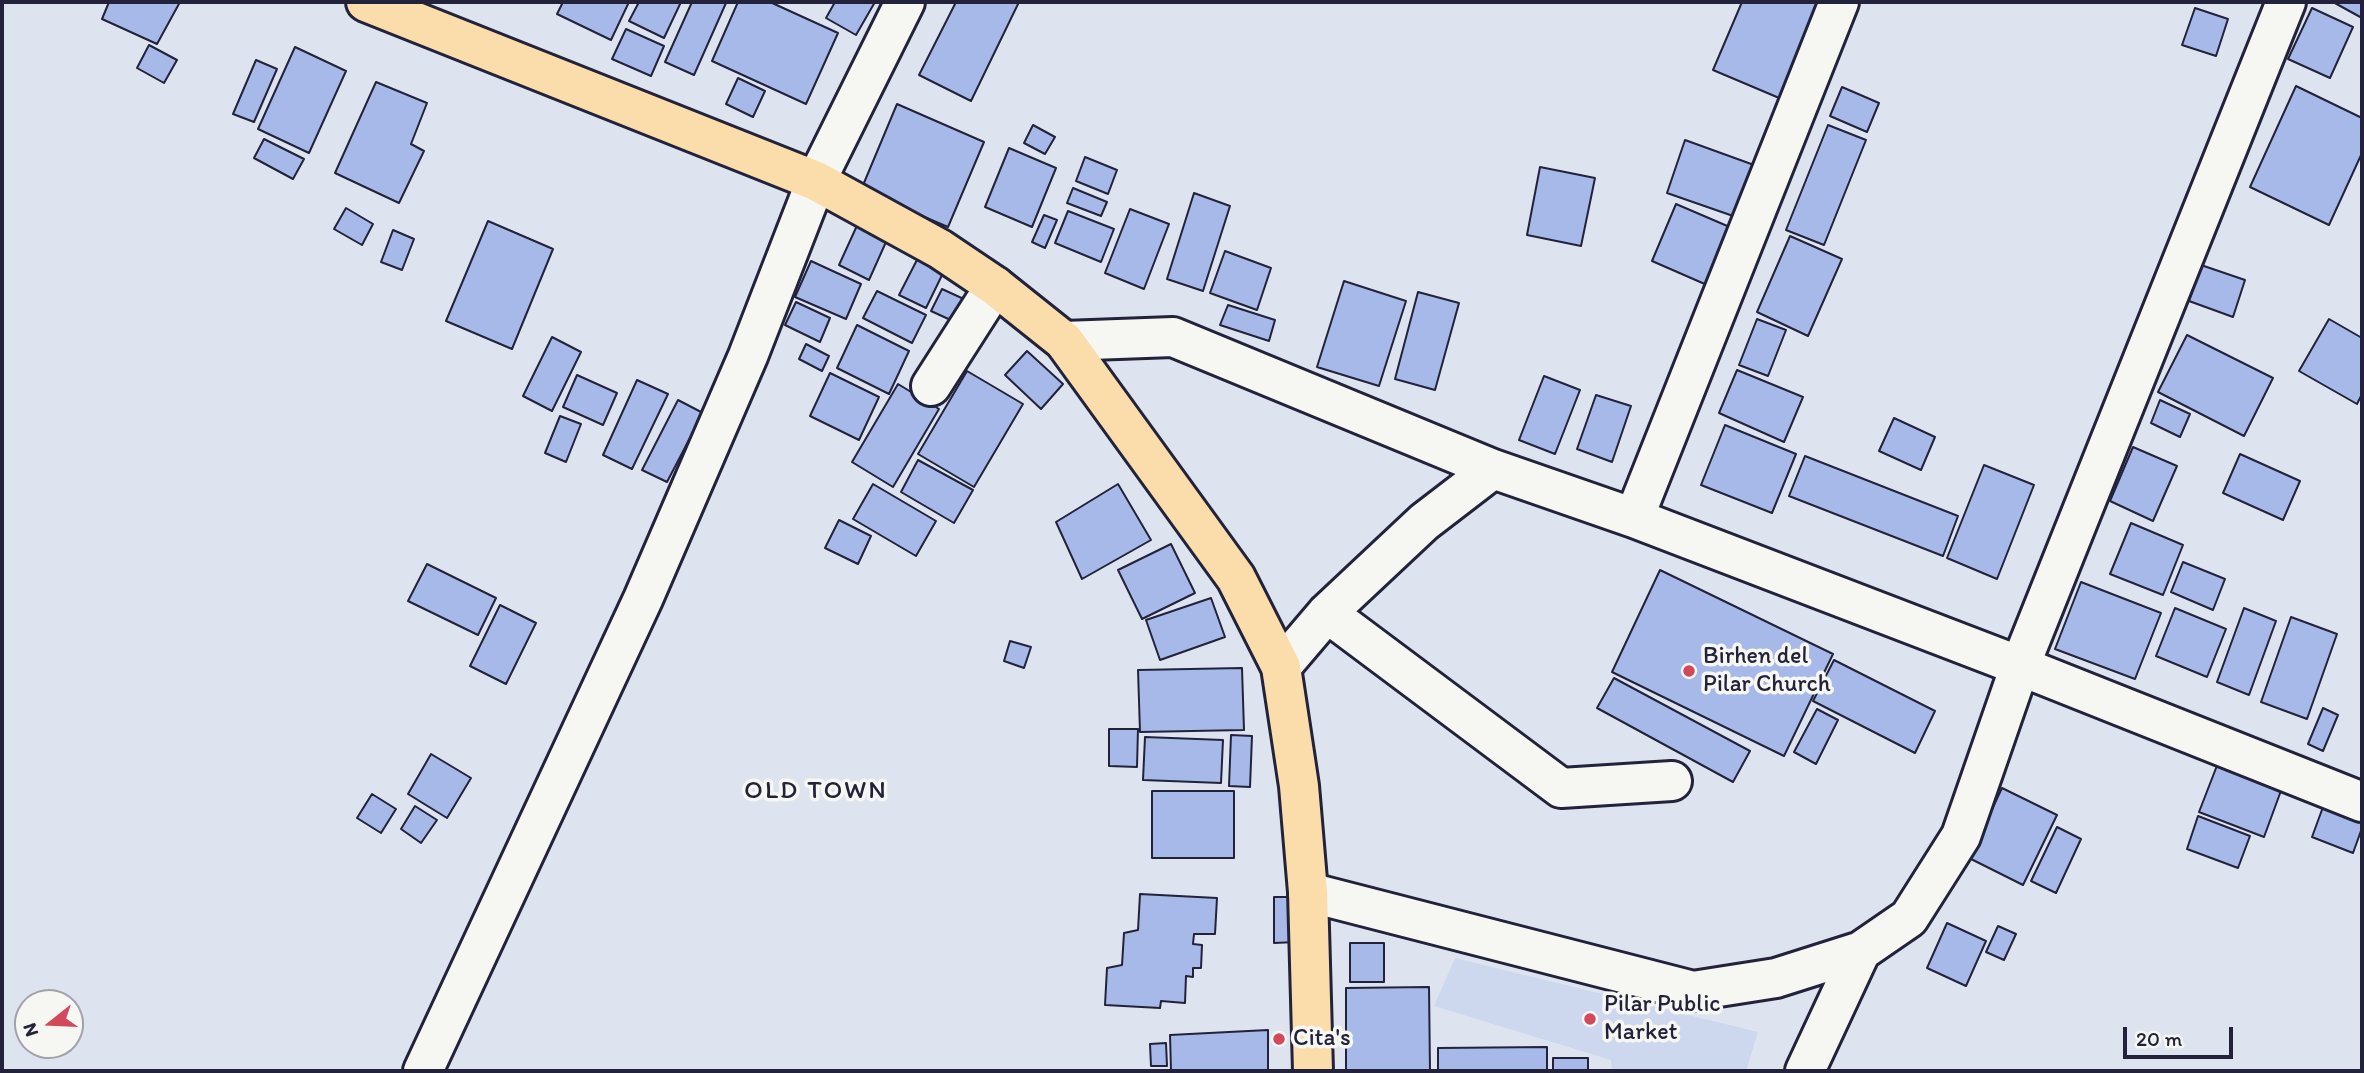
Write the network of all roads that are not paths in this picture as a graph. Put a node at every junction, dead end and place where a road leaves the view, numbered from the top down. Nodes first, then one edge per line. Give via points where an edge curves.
1 (366, 2) edge
2 (905, 2) edge
3 (1839, 2) edge
4 (2286, 2) edge
5 (816, 181) junction
6 (996, 286) junction
7 (1064, 341) junction
8 (931, 386) dead end
9 (1493, 469) junction
10 (1634, 518) junction
11 (1327, 612) junction
12 (2020, 666) junction
13 (1281, 667) junction
14 (1672, 781) dead end
15 (2362, 802) edge
16 (1308, 892) junction
17 (1861, 951) junction
18 (423, 1071) edge
19 (1313, 1071) edge
20 (1805, 1071) edge

1 - 5 main road
2 - 5 street
3 - 10 street
4 - 12 street
5 - 6 main road via 940,249
5 - 18 street via 748,356 643,598
6 - 7 main road
6 - 8 street
7 - 9 street via 1173,337
7 - 13 main road via 1236,578
9 - 10 street
9 - 11 street via 1424,522
10 - 12 street
11 - 13 street
11 - 14 street via 1561,788
12 - 15 street
12 - 17 street via 1961,836 1909,918
13 - 16 main road via 1299,786
16 - 17 street via 1693,991 1776,978
16 - 19 main road
17 - 20 street

